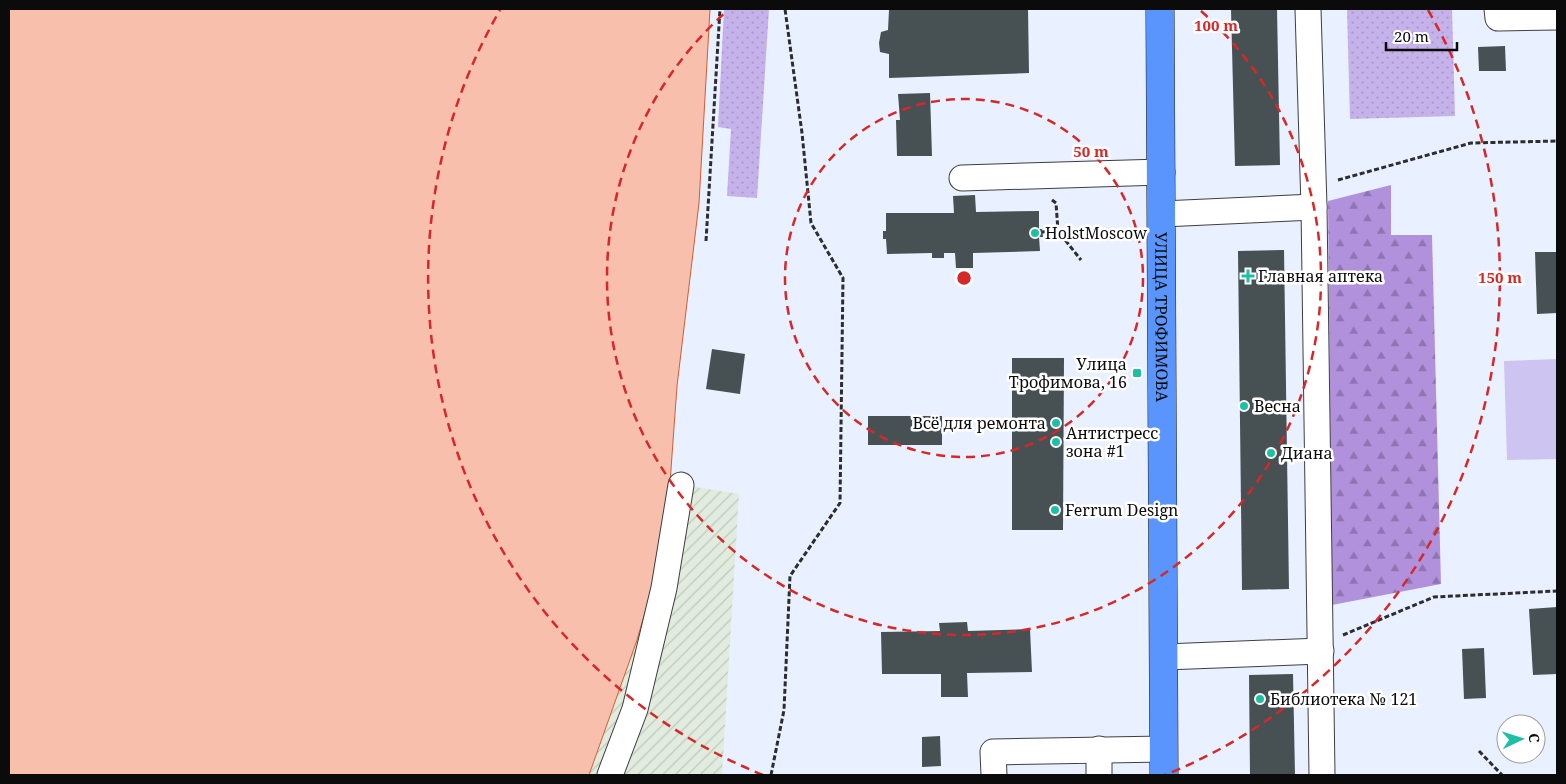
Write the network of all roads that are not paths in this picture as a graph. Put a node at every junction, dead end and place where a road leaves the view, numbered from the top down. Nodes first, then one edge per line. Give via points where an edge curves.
1 (1160, 9) edge
2 (1308, 9) edge
3 (1497, 9) edge
4 (1557, 17) edge
5 (1162, 172) junction
6 (962, 178) dead end
7 (1313, 198) junction
8 (1162, 214) junction
9 (681, 485) dead end
10 (1321, 645) junction
11 (1164, 657) junction
12 (1099, 749) junction
13 (1164, 762) edge
14 (610, 775) edge
15 (994, 775) edge
16 (1099, 775) edge
17 (1322, 775) edge

1 - 5 main road, УЛИЦА ТРОФИМОВА
2 - 7 lane
3 - 4 lane via 1498,18
5 - 6 lane
5 - 8 main road, УЛИЦА ТРОФИМОВА
7 - 8 lane
7 - 10 lane
8 - 11 main road, УЛИЦА ТРОФИМОВА
9 - 14 lane via 664,588 635,708
10 - 11 lane
10 - 17 lane
11 - 13 main road, УЛИЦА ТРОФИМОВА
12 - 13 lane
12 - 15 lane via 993,752
12 - 16 lane

